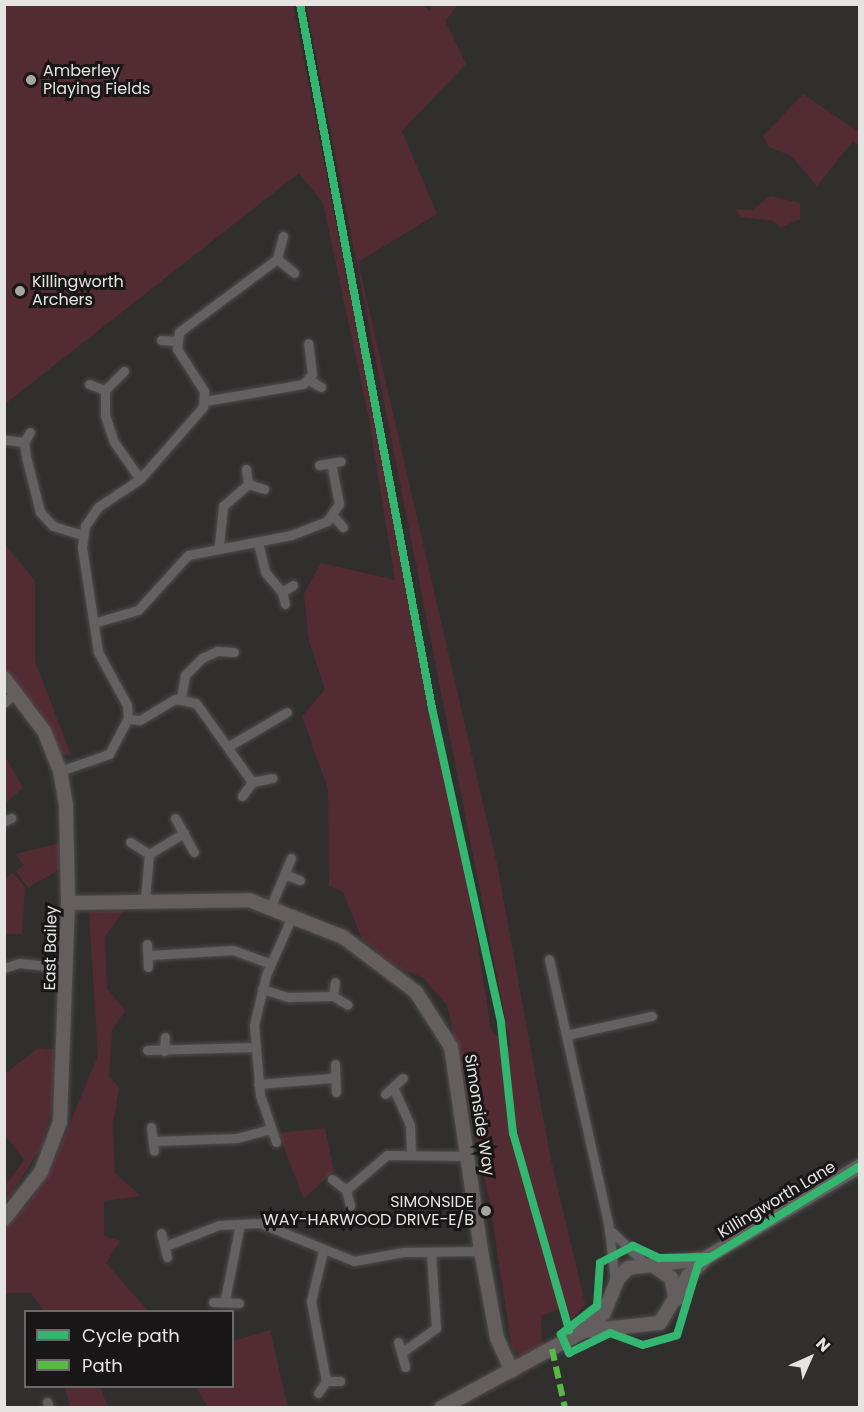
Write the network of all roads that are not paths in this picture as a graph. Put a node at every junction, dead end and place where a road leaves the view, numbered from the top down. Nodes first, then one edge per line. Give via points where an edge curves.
1 (283, 236) dead end
2 (278, 259) junction
3 (294, 273) dead end
4 (161, 340) dead end
5 (176, 341) junction
6 (308, 343) dead end
7 (124, 371) dead end
8 (309, 380) junction
9 (89, 384) dead end
10 (321, 387) dead end
11 (105, 390) junction
12 (206, 401) junction
13 (30, 432) dead end
14 (7, 440) dead end
15 (24, 442) junction
16 (341, 461) dead end
17 (319, 465) dead end
18 (332, 467) junction
19 (246, 469) dead end
20 (140, 479) junction
21 (248, 484) junction
22 (264, 489) dead end
23 (333, 516) junction
24 (343, 527) dead end
25 (82, 535) junction
26 (258, 543) junction
27 (219, 545) junction
28 (293, 585) dead end
29 (282, 592) junction
30 (285, 604) dead end
31 (94, 623) junction
32 (218, 639) dead end
33 (217, 651) junction
34 (234, 652) dead end
35 (4, 678) edge
36 (17, 691) junction
37 (180, 698) junction
38 (4, 703) edge
39 (287, 712) dead end
40 (128, 719) junction
41 (265, 722) junction
42 (271, 732) dead end
43 (229, 746) junction
44 (60, 771) junction
45 (273, 778) dead end
46 (252, 782) junction
47 (242, 796) dead end
48 (175, 818) dead end
49 (184, 833) junction
50 (130, 842) dead end
51 (194, 852) dead end
52 (149, 854) junction
53 (291, 858) dead end
54 (284, 874) junction
55 (300, 880) dead end
56 (146, 898) junction
57 (68, 903) junction
58 (271, 906) junction
59 (293, 914) junction
60 (147, 945) dead end
61 (151, 955) junction
62 (549, 959) dead end
63 (271, 964) junction
64 (4, 968) edge
65 (66, 968) junction
66 (148, 968) dead end
67 (335, 982) dead end
68 (262, 989) junction
69 (333, 996) junction
70 (348, 1005) dead end
71 (652, 1016) dead end
72 (566, 1035) junction
73 (165, 1037) dead end
74 (254, 1047) junction
75 (147, 1050) dead end
76 (164, 1051) junction
77 (335, 1064) dead end
78 (332, 1078) junction
79 (403, 1078) dead end
80 (258, 1084) junction
81 (336, 1092) dead end
82 (151, 1127) dead end
83 (270, 1129) junction
84 (276, 1142) dead end
85 (411, 1155) junction
86 (469, 1156) junction
87 (860, 1166) edge
88 (332, 1179) dead end
89 (346, 1190) junction
90 (350, 1205) dead end
91 (4, 1219) edge
92 (608, 1222) junction
93 (240, 1224) junction
94 (161, 1233) dead end
95 (168, 1245) junction
96 (323, 1251) junction
97 (481, 1251) junction
98 (431, 1253) junction
99 (167, 1257) dead end
100 (708, 1257) junction
101 (650, 1265) junction
102 (614, 1288) junction
103 (225, 1299) junction
104 (676, 1299) junction
105 (213, 1302) dead end
106 (239, 1303) dead end
107 (632, 1324) junction
108 (584, 1331) junction
109 (398, 1342) dead end
110 (401, 1353) junction
111 (405, 1366) dead end
112 (512, 1371) junction
113 (326, 1381) junction
114 (340, 1381) dead end
115 (318, 1393) dead end
116 (441, 1407) edge

1 - 2 street
2 - 3 street
2 - 5 street via 194,318
4 - 5 street
5 - 12 street
6 - 8 street
7 - 11 street
8 - 10 street
8 - 12 street via 236,400
9 - 11 street
11 - 20 street via 114,442
12 - 20 street
13 - 15 street
14 - 15 street
15 - 25 street via 40,512 52,526
16 - 18 street
17 - 18 street
18 - 23 street via 339,492
19 - 21 street
20 - 25 street via 98,507
21 - 22 street
21 - 27 street via 223,506
23 - 24 street
23 - 26 street
25 - 31 street
26 - 27 street
26 - 29 street via 265,572
27 - 31 street via 179,561 130,615
28 - 29 street
29 - 30 street
31 - 40 street via 98,652 127,705
32 - 33 street
33 - 34 street
33 - 37 street via 189,669
35 - 36 street, East Bailey
36 - 38 street
36 - 44 street, East Bailey via 44,730
37 - 40 street via 140,720
37 - 43 street via 211,716
39 - 41 street
40 - 44 street via 109,754
41 - 42 street
41 - 43 street
43 - 46 street
44 - 57 street, East Bailey via 66,804
45 - 46 street
46 - 47 street
48 - 49 street
49 - 51 street
49 - 52 street
50 - 52 street
52 - 56 street
53 - 54 street
54 - 55 street
54 - 58 street
56 - 57 street, Simonside Way
56 - 58 street, Simonside Way via 226,898
57 - 65 street, East Bailey
58 - 59 street, Simonside Way
59 - 63 street
59 - 86 street, Simonside Way via 372,955 431,1008 451,1047
60 - 61 street
61 - 63 street via 233,950
61 - 66 street
62 - 72 street
63 - 68 street
64 - 65 street via 19,963
65 - 91 street, East Bailey via 60,1122 41,1172
67 - 69 street
68 - 69 street via 289,997
68 - 74 street
69 - 70 street
71 - 72 street
72 - 92 street
73 - 76 street
74 - 76 street
74 - 80 street
75 - 76 street
77 - 78 street
78 - 80 street
78 - 81 street
79 - 85 street via 389,1090 407,1114
80 - 83 street
82 - 83 street via 154,1146 237,1138
83 - 84 street
85 - 86 street
85 - 89 street via 378,1160
86 - 97 street, Simonside Way
87 - 100 street, Killingworth Lane
88 - 89 street
89 - 90 street
92 - 101 street via 626,1250
92 - 102 street
93 - 95 street via 198,1231
93 - 96 street via 260,1223
93 - 103 street
94 - 95 street
95 - 99 street
96 - 98 street via 354,1261
96 - 113 street via 311,1301
97 - 98 street
97 - 112 street, Simonside Way via 497,1338
98 - 110 street via 436,1328
100 - 101 street
100 - 104 street
101 - 102 street via 628,1268
101 - 104 street via 671,1278
102 - 107 street via 616,1310
102 - 108 street via 604,1313
103 - 105 street
103 - 106 street
104 - 107 street via 660,1323
107 - 108 street
108 - 112 street
109 - 110 street
110 - 111 street
112 - 116 street
113 - 114 street
113 - 115 street

